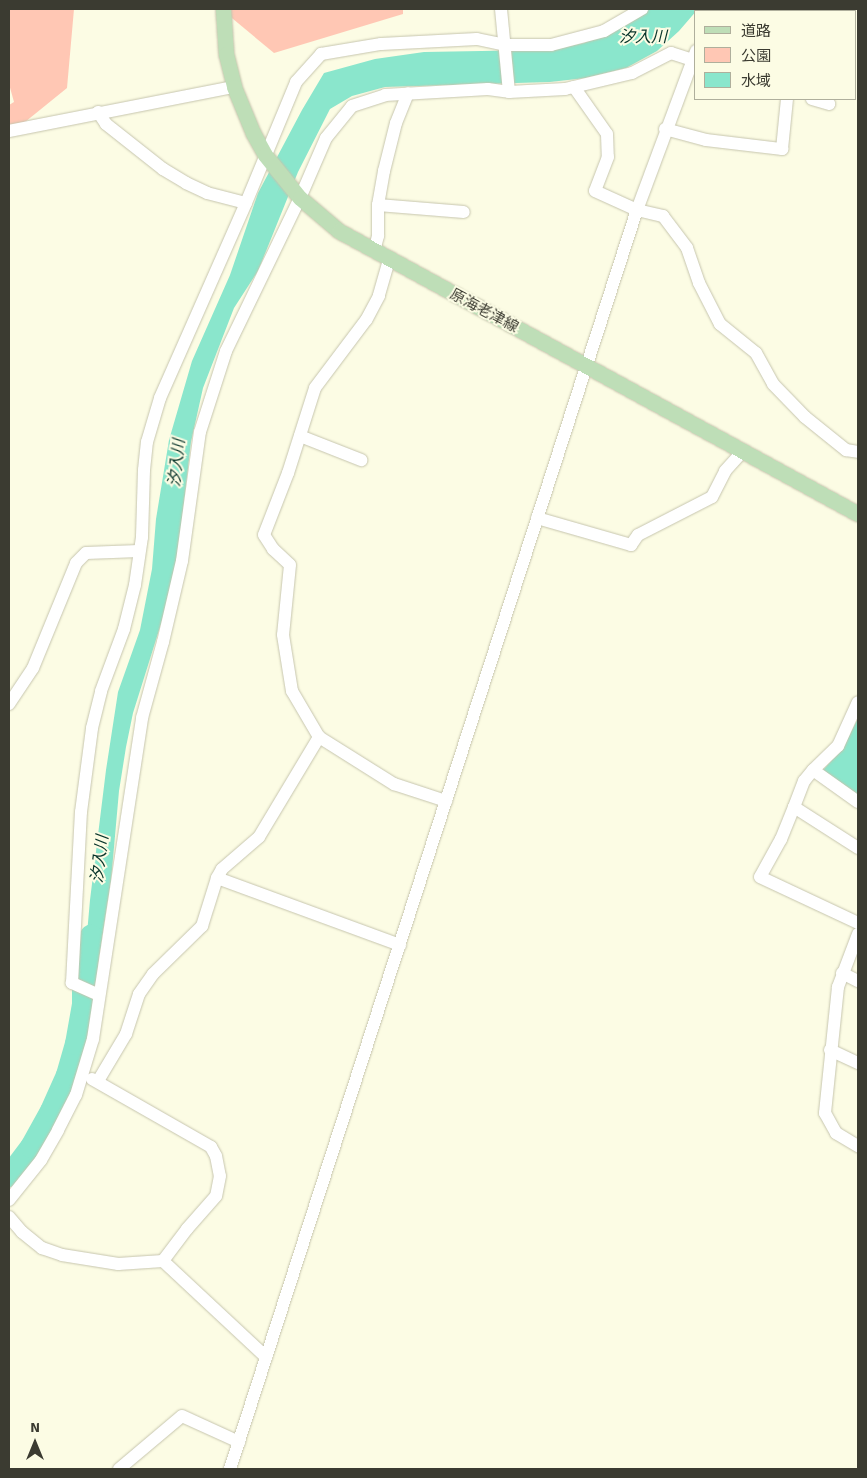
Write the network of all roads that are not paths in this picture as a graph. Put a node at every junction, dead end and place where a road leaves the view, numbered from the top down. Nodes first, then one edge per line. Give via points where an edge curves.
1 (223, 9) edge
2 (501, 9) edge
3 (642, 9) edge
4 (507, 47) junction
5 (694, 57) edge
6 (234, 87) junction
7 (574, 87) junction
8 (408, 92) junction
9 (509, 92) junction
10 (786, 100) edge
11 (815, 100) edge
12 (829, 104) dead end
13 (98, 112) junction
14 (665, 129) junction
15 (9, 131) edge
16 (265, 155) junction
17 (298, 196) junction
18 (246, 203) junction
19 (378, 205) junction
20 (637, 210) junction
21 (464, 212) dead end
22 (374, 252) junction
23 (389, 260) junction
24 (586, 366) junction
25 (300, 436) junction
26 (743, 451) junction
27 (858, 452) edge
28 (361, 460) dead end
29 (858, 514) edge
30 (537, 518) junction
31 (139, 551) junction
32 (858, 702) edge
33 (9, 704) edge
34 (319, 736) junction
35 (813, 770) junction
36 (446, 801) junction
37 (858, 802) edge
38 (794, 807) junction
39 (858, 848) edge
40 (217, 878) junction
41 (858, 923) edge
42 (858, 934) edge
43 (400, 946) junction
44 (842, 973) junction
45 (858, 981) edge
46 (100, 995) junction
47 (830, 1050) junction
48 (858, 1063) edge
49 (84, 1074) junction
50 (98, 1081) junction
51 (858, 1146) edge
52 (9, 1200) edge
53 (9, 1217) edge
54 (163, 1261) junction
55 (266, 1357) junction
56 (239, 1442) junction
57 (119, 1469) edge
58 (230, 1469) edge

1 - 6 main road, 原海老津線 via 226,54
2 - 4 street
3 - 4 street via 611,28 589,36 551,45
4 - 9 street
4 - 16 street via 476,39 381,44 321,54 296,82
5 - 7 street via 671,53 632,73
5 - 14 street
6 - 13 street
6 - 16 main road, 原海老津線
7 - 9 street
7 - 20 street via 607,134 608,157 595,191
8 - 9 street via 488,89
8 - 17 street via 368,99 352,106 326,138
8 - 19 street via 396,123
10 - 14 street via 782,149 706,140
11 - 12 street
13 - 15 street
13 - 18 street via 106,124 163,169 208,193
14 - 20 street
16 - 17 main road, 原海老津線
16 - 18 street
17 - 22 main road, 原海老津線 via 339,231
17 - 46 street via 226,351 200,432 182,560 164,642 142,718
18 - 31 street via 160,398 144,470
19 - 21 street
19 - 22 street via 378,236
20 - 24 street
20 - 27 street via 663,216 687,248 699,283 720,324 756,353 773,384 846,450
22 - 23 main road, 原海老津線
23 - 24 main road, 原海老津線
23 - 25 street via 380,296 315,388
24 - 26 main road, 原海老津線
24 - 30 street
25 - 28 street
25 - 34 street via 264,535 290,565 283,635 292,691
26 - 29 main road, 原海老津線
26 - 30 street via 724,470 712,497 638,535 631,545
30 - 36 street
31 - 33 street via 86,553 76,563 33,668
31 - 46 street via 124,629 101,692 92,728 81,812 72,983
32 - 35 street via 838,746
34 - 36 street via 394,784
34 - 40 street via 259,837 222,869
35 - 37 street
35 - 38 street via 804,781
36 - 43 street
38 - 39 street
38 - 41 street via 760,876
40 - 43 street
40 - 50 street via 202,926 153,974 138,994 126,1034
42 - 44 street
43 - 55 street
44 - 45 street
44 - 47 street
46 - 49 street
47 - 48 street
47 - 51 street via 825,1113 836,1133
49 - 50 street
49 - 52 street via 41,1160
50 - 54 street via 211,1147 216,1156 220,1176 216,1196
53 - 54 street via 42,1248 62,1255 118,1264
54 - 55 street
55 - 56 street
56 - 57 street via 182,1416
56 - 58 street

